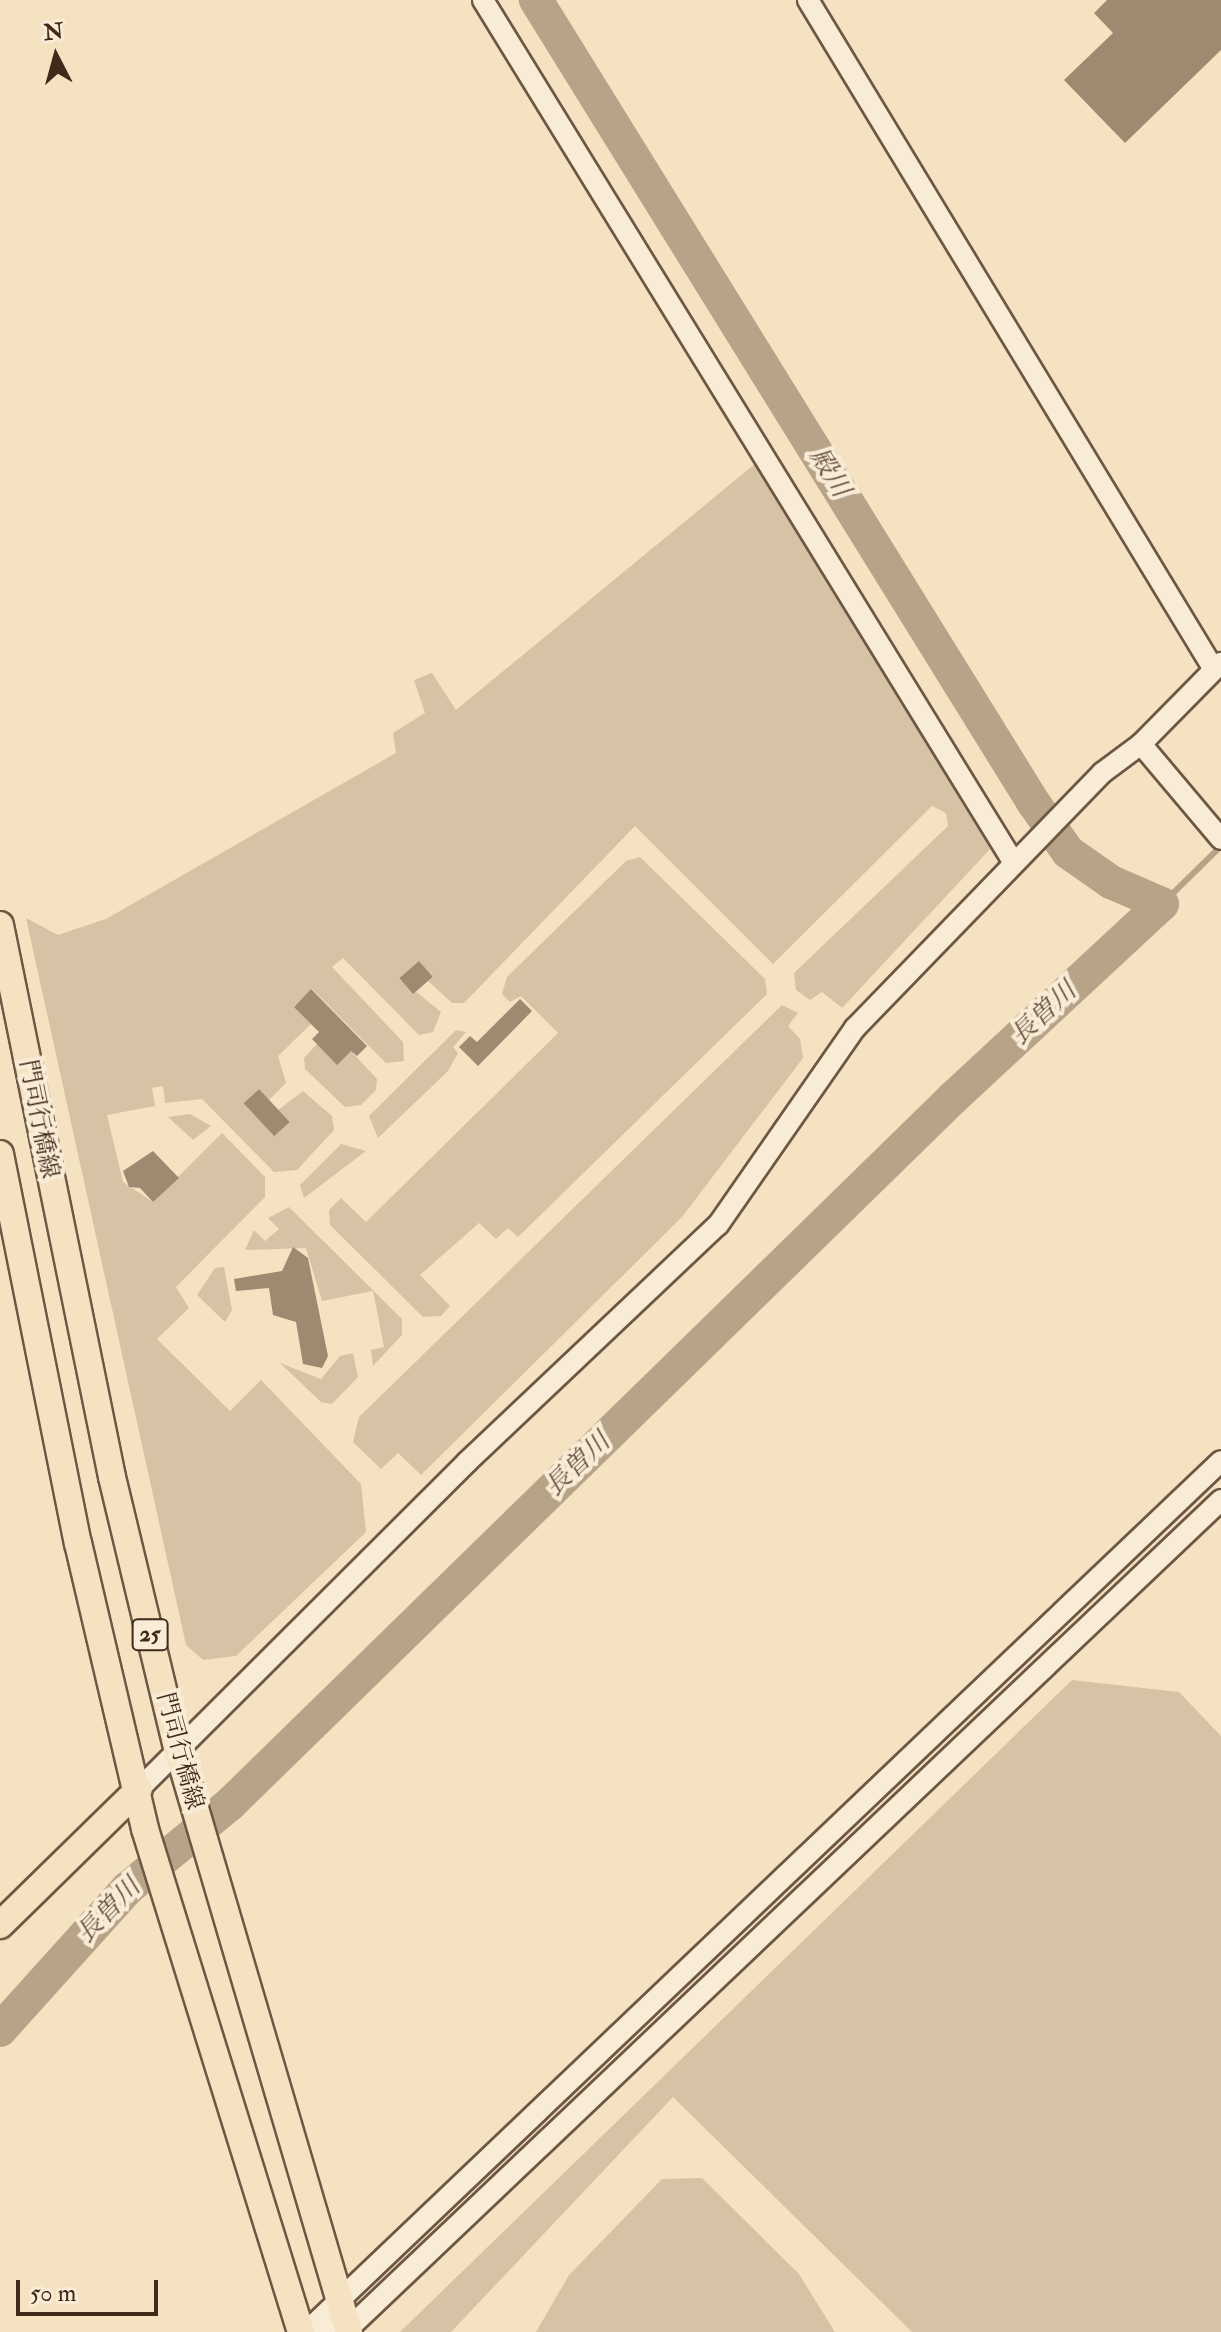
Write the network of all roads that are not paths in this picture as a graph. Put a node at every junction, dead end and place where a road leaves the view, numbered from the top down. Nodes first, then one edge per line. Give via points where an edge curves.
1 (483, 0) edge
2 (808, 0) edge
3 (1217, 665) edge
4 (1141, 744) junction
5 (1221, 839) edge
6 (1019, 858) junction
7 (0, 925) edge
8 (0, 1154) edge
9 (6, 1215) edge
10 (1221, 1461) edge
11 (1221, 1500) edge
12 (177, 1747) junction
13 (139, 1789) junction
14 (0, 1925) edge
15 (338, 2296) junction
16 (342, 2331) edge
17 (304, 2332) edge

1 - 6 street
2 - 3 street
3 - 4 street
4 - 5 street
4 - 6 street via 1102,773
6 - 12 street via 855,1028 718,1225
7 - 12 main road, 門司行橋線 / 25 via 112,1477
8 - 9 main road, 門司行橋線 / 25
9 - 13 main road, 門司行橋線 / 25
10 - 15 street via 379,2267
11 - 16 street
12 - 13 street
12 - 15 main road, 門司行橋線 / 25
13 - 14 main road, 門司行橋線
13 - 17 main road, 門司行橋線 / 25 via 203,2028
15 - 16 main road, 門司行橋線 / 25
15 - 17 street

